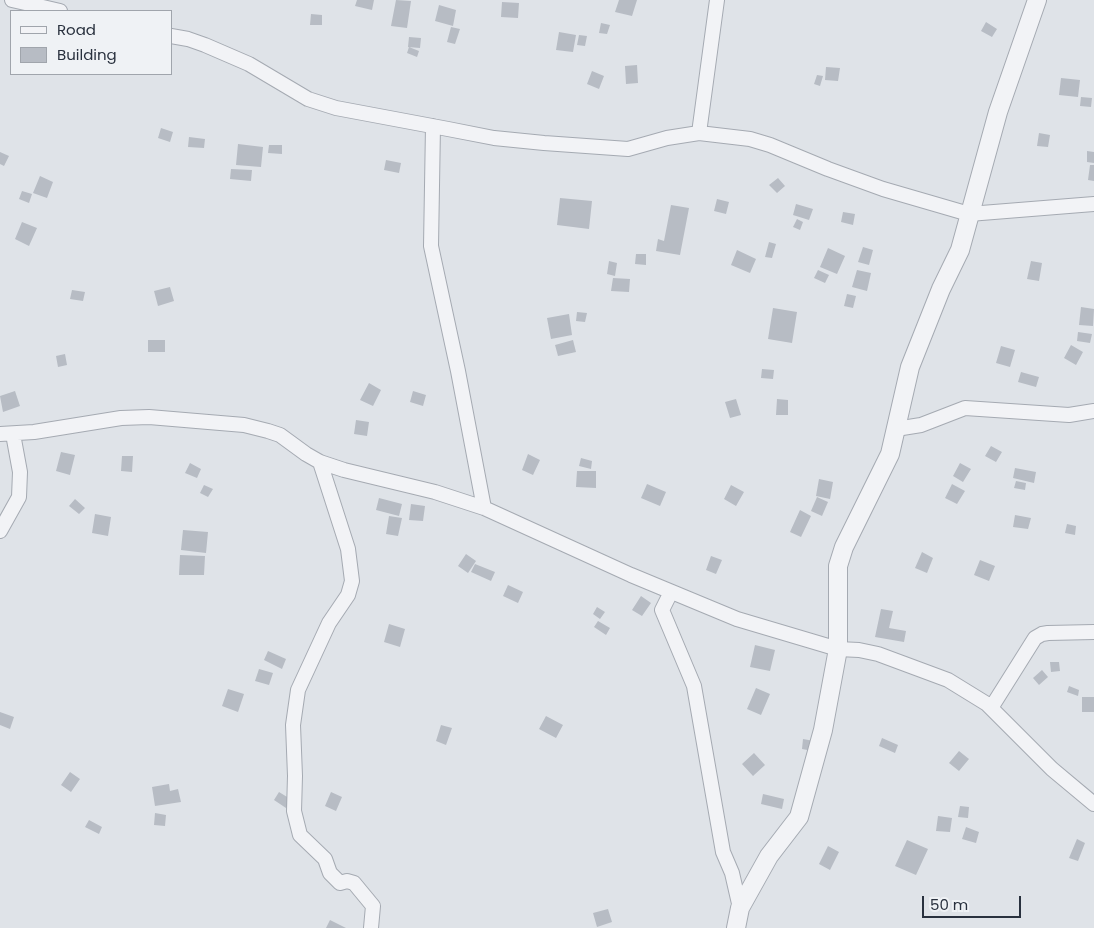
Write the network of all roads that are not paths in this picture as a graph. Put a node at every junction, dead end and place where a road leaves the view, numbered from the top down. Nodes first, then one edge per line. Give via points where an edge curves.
1 (12, 0) edge
2 (717, 0) edge
3 (1037, 0) edge
4 (56, 10) edge
5 (172, 36) edge
6 (433, 126) junction
7 (699, 133) junction
8 (1094, 204) edge
9 (969, 214) junction
10 (1094, 411) edge
11 (896, 430) junction
12 (6, 434) edge
13 (320, 462) junction
14 (484, 508) junction
15 (0, 531) edge
16 (671, 592) junction
17 (1094, 632) edge
18 (838, 649) junction
19 (991, 708) junction
20 (1094, 804) edge
21 (740, 908) junction
22 (372, 928) edge
23 (736, 928) edge

1 - 4 street
2 - 7 street
3 - 9 street via 998,112
5 - 6 street via 196,42 249,64 308,98 336,108
6 - 7 street via 494,138 628,148
6 - 14 street via 431,246
7 - 9 street via 750,139 770,145 874,186
8 - 9 street
9 - 11 street via 960,250 910,366
10 - 11 street via 1069,415 965,408 921,425
11 - 18 street via 890,454 844,547 838,566
12 - 13 street via 149,416 244,425 280,435
12 - 15 street via 20,472 19,497
13 - 14 street
13 - 22 street via 348,550 352,582 298,690 293,725 294,811 300,835 325,859 334,879 354,884 374,906
14 - 16 street
16 - 18 street via 737,619
16 - 21 street via 662,610 694,686 723,852 732,872
17 - 19 street via 1048,633 1035,638
18 - 19 street via 878,654 948,680
18 - 21 street via 823,730 799,817 769,856
19 - 20 street via 1052,769
21 - 23 street

